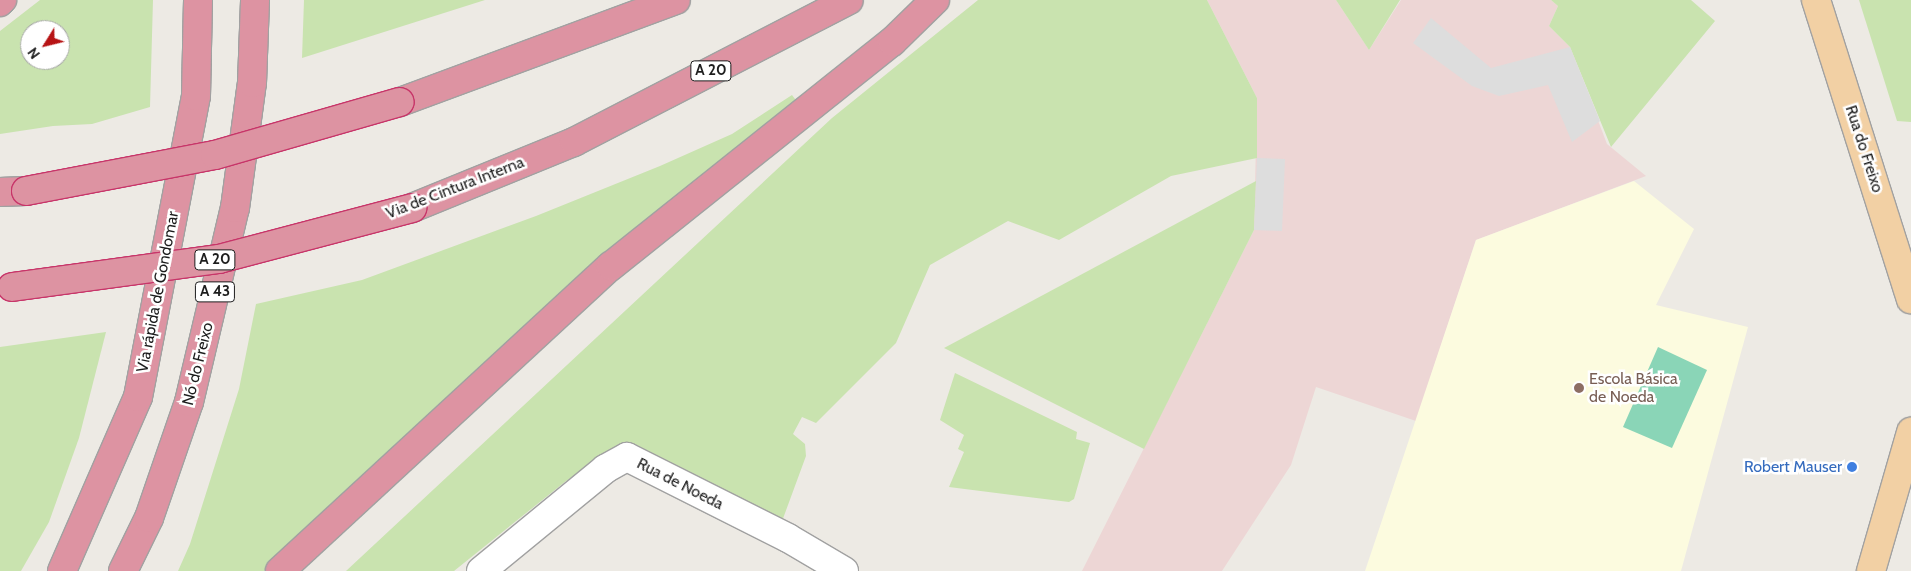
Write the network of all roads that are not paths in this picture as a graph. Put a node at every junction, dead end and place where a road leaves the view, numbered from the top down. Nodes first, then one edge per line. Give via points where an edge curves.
1 (198, 0) edge
2 (255, 0) edge
3 (676, 0) edge
4 (848, 0) edge
5 (935, 0) edge
6 (1816, 0) edge
7 (13, 192) edge
8 (6, 287) edge
9 (1911, 299) edge
10 (1911, 432) edge
11 (62, 571) edge
12 (123, 571) edge
13 (280, 571) edge
14 (481, 571) edge
15 (844, 571) edge
16 (1871, 571) edge

1 - 11 highway, Via rápida de Gondomar via 196,96 138,396
2 - 12 highway, Nó do Freixo / A 43 via 252,83 235,208 189,402 149,518
3 - 7 highway, bridge via 400,102 214,155
4 - 8 highway, Via de Cintura Interna / A 20, bridge via 574,142 412,208 219,259
5 - 13 highway via 892,42 611,266
6 - 9 main road, Rua do Freixo
10 - 16 main road
14 - 15 street, Rua de Noeda via 605,468 627,457 788,538

